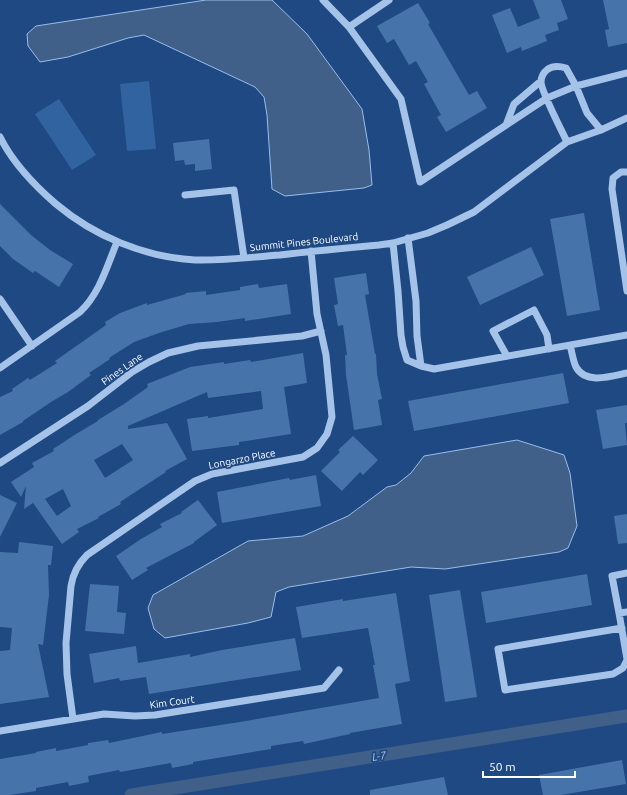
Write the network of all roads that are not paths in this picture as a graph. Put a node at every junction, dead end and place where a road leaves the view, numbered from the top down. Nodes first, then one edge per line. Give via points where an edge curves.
1 (324, 0) edge
2 (389, 0) edge
3 (349, 27) junction
4 (627, 73) edge
5 (541, 81) junction
6 (576, 86) junction
7 (547, 98) junction
8 (626, 120) edge
9 (506, 125) junction
10 (601, 130) junction
11 (0, 137) edge
12 (567, 142) junction
13 (627, 172) edge
14 (185, 195) dead end
15 (408, 238) junction
16 (117, 242) junction
17 (393, 242) junction
18 (311, 252) junction
19 (244, 258) junction
20 (627, 291) edge
21 (0, 299) edge
22 (321, 331) junction
23 (627, 335) edge
24 (570, 345) junction
25 (32, 346) junction
26 (549, 349) junction
27 (507, 356) junction
28 (421, 366) junction
29 (0, 368) edge
30 (627, 373) edge
31 (0, 463) edge
32 (627, 573) edge
33 (623, 613) edge
34 (622, 628) junction
35 (627, 659) edge
36 (339, 670) dead end
37 (73, 719) junction
38 (0, 730) edge

1 - 3 street
2 - 3 street
3 - 9 street via 401,99 420,182
4 - 6 street
5 - 6 street via 545,71 561,66 566,68
5 - 7 street
5 - 9 street via 514,104
6 - 7 street
6 - 10 street via 586,113
7 - 9 street
7 - 12 street
8 - 10 street, Summit Pines Boulevard
10 - 12 street, Summit Pines Boulevard
11 - 16 street, Summit Pines Boulevard via 24,172 44,194 91,229
12 - 15 street, Summit Pines Boulevard via 474,212 428,233
13 - 20 street via 621,172 613,178 612,189
14 - 19 street via 234,190
15 - 17 street, Summit Pines Boulevard
15 - 28 street
16 - 19 street, Summit Pines Boulevard via 136,249 187,259
16 - 25 street via 98,288 87,305
17 - 18 street, Summit Pines Boulevard
17 - 28 street via 403,347 407,360
18 - 19 street, Summit Pines Boulevard
18 - 22 street, Longarzo Place
21 - 25 street
22 - 31 street, Pines Lane via 302,336 198,346 168,353 132,372 88,406
22 - 37 street, Longarzo Place via 332,418 328,434 317,448 295,459 212,474 195,481 87,556 76,568 71,586 66,644
23 - 24 street
24 - 26 street
24 - 30 street via 576,367 583,374 600,378
25 - 29 street
26 - 27 street
26 - 27 street via 547,335 534,310 493,331
27 - 28 street via 434,369
32 - 33 street via 612,576
33 - 34 street
34 - 35 street
34 - 35 street via 498,649 505,690 613,674 623,668
36 - 37 street, Kim Court via 324,688 155,715 104,714
37 - 38 street, Kim Court

